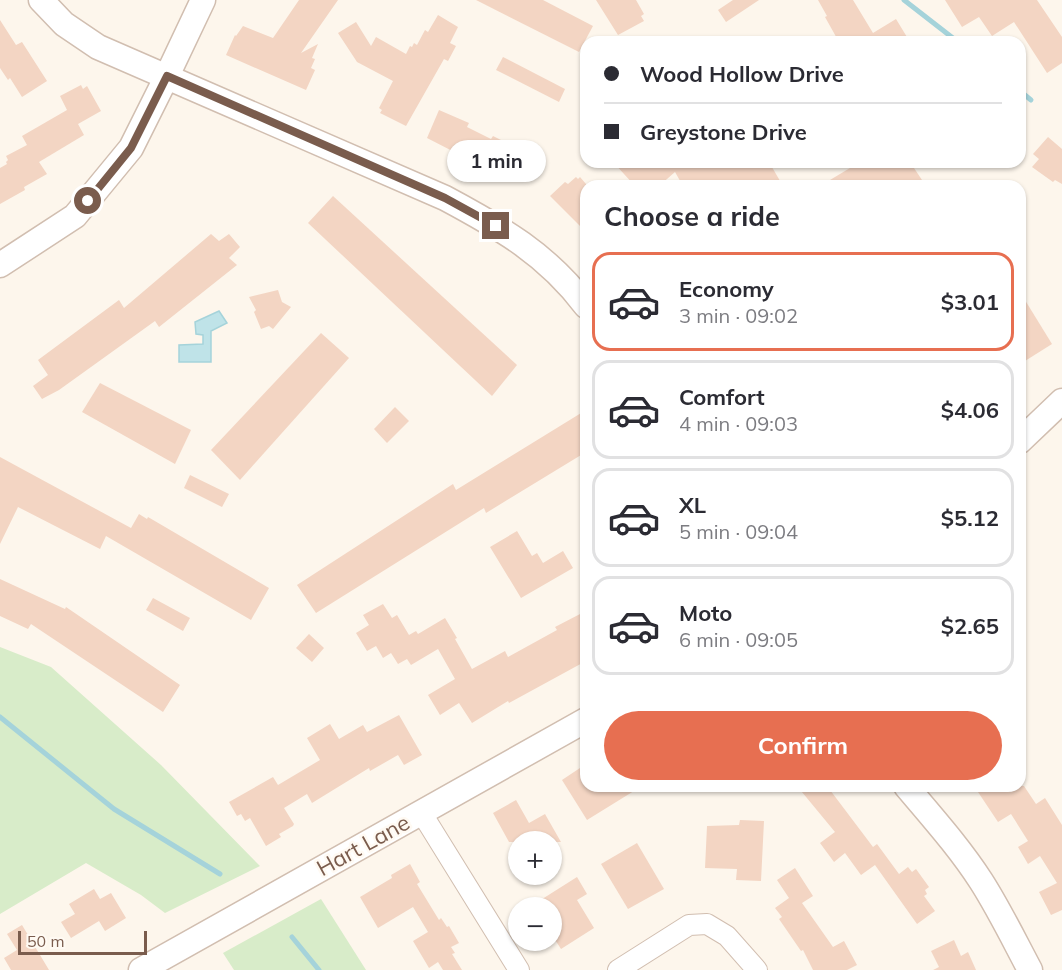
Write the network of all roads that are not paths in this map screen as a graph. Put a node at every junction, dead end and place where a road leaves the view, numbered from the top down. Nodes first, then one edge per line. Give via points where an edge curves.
1 (40, 0) edge
2 (203, 0) edge
3 (167, 76) junction
4 (0, 265) edge
5 (580, 297) edge
6 (1062, 401) edge
7 (1026, 435) edge
8 (580, 723) edge
9 (911, 792) edge
10 (421, 812) junction
11 (141, 970) edge
12 (519, 970) edge
13 (618, 970) edge
14 (757, 970) edge
15 (1029, 970) edge

1 - 3 street via 64,24 98,47
2 - 3 street
3 - 4 street via 131,148 75,216
3 - 5 street via 445,198 534,251
6 - 7 street
8 - 10 street, Hart Lane
9 - 15 street via 980,879
10 - 11 street, Hart Lane
10 - 12 street
13 - 14 street via 689,925 707,924 727,936

